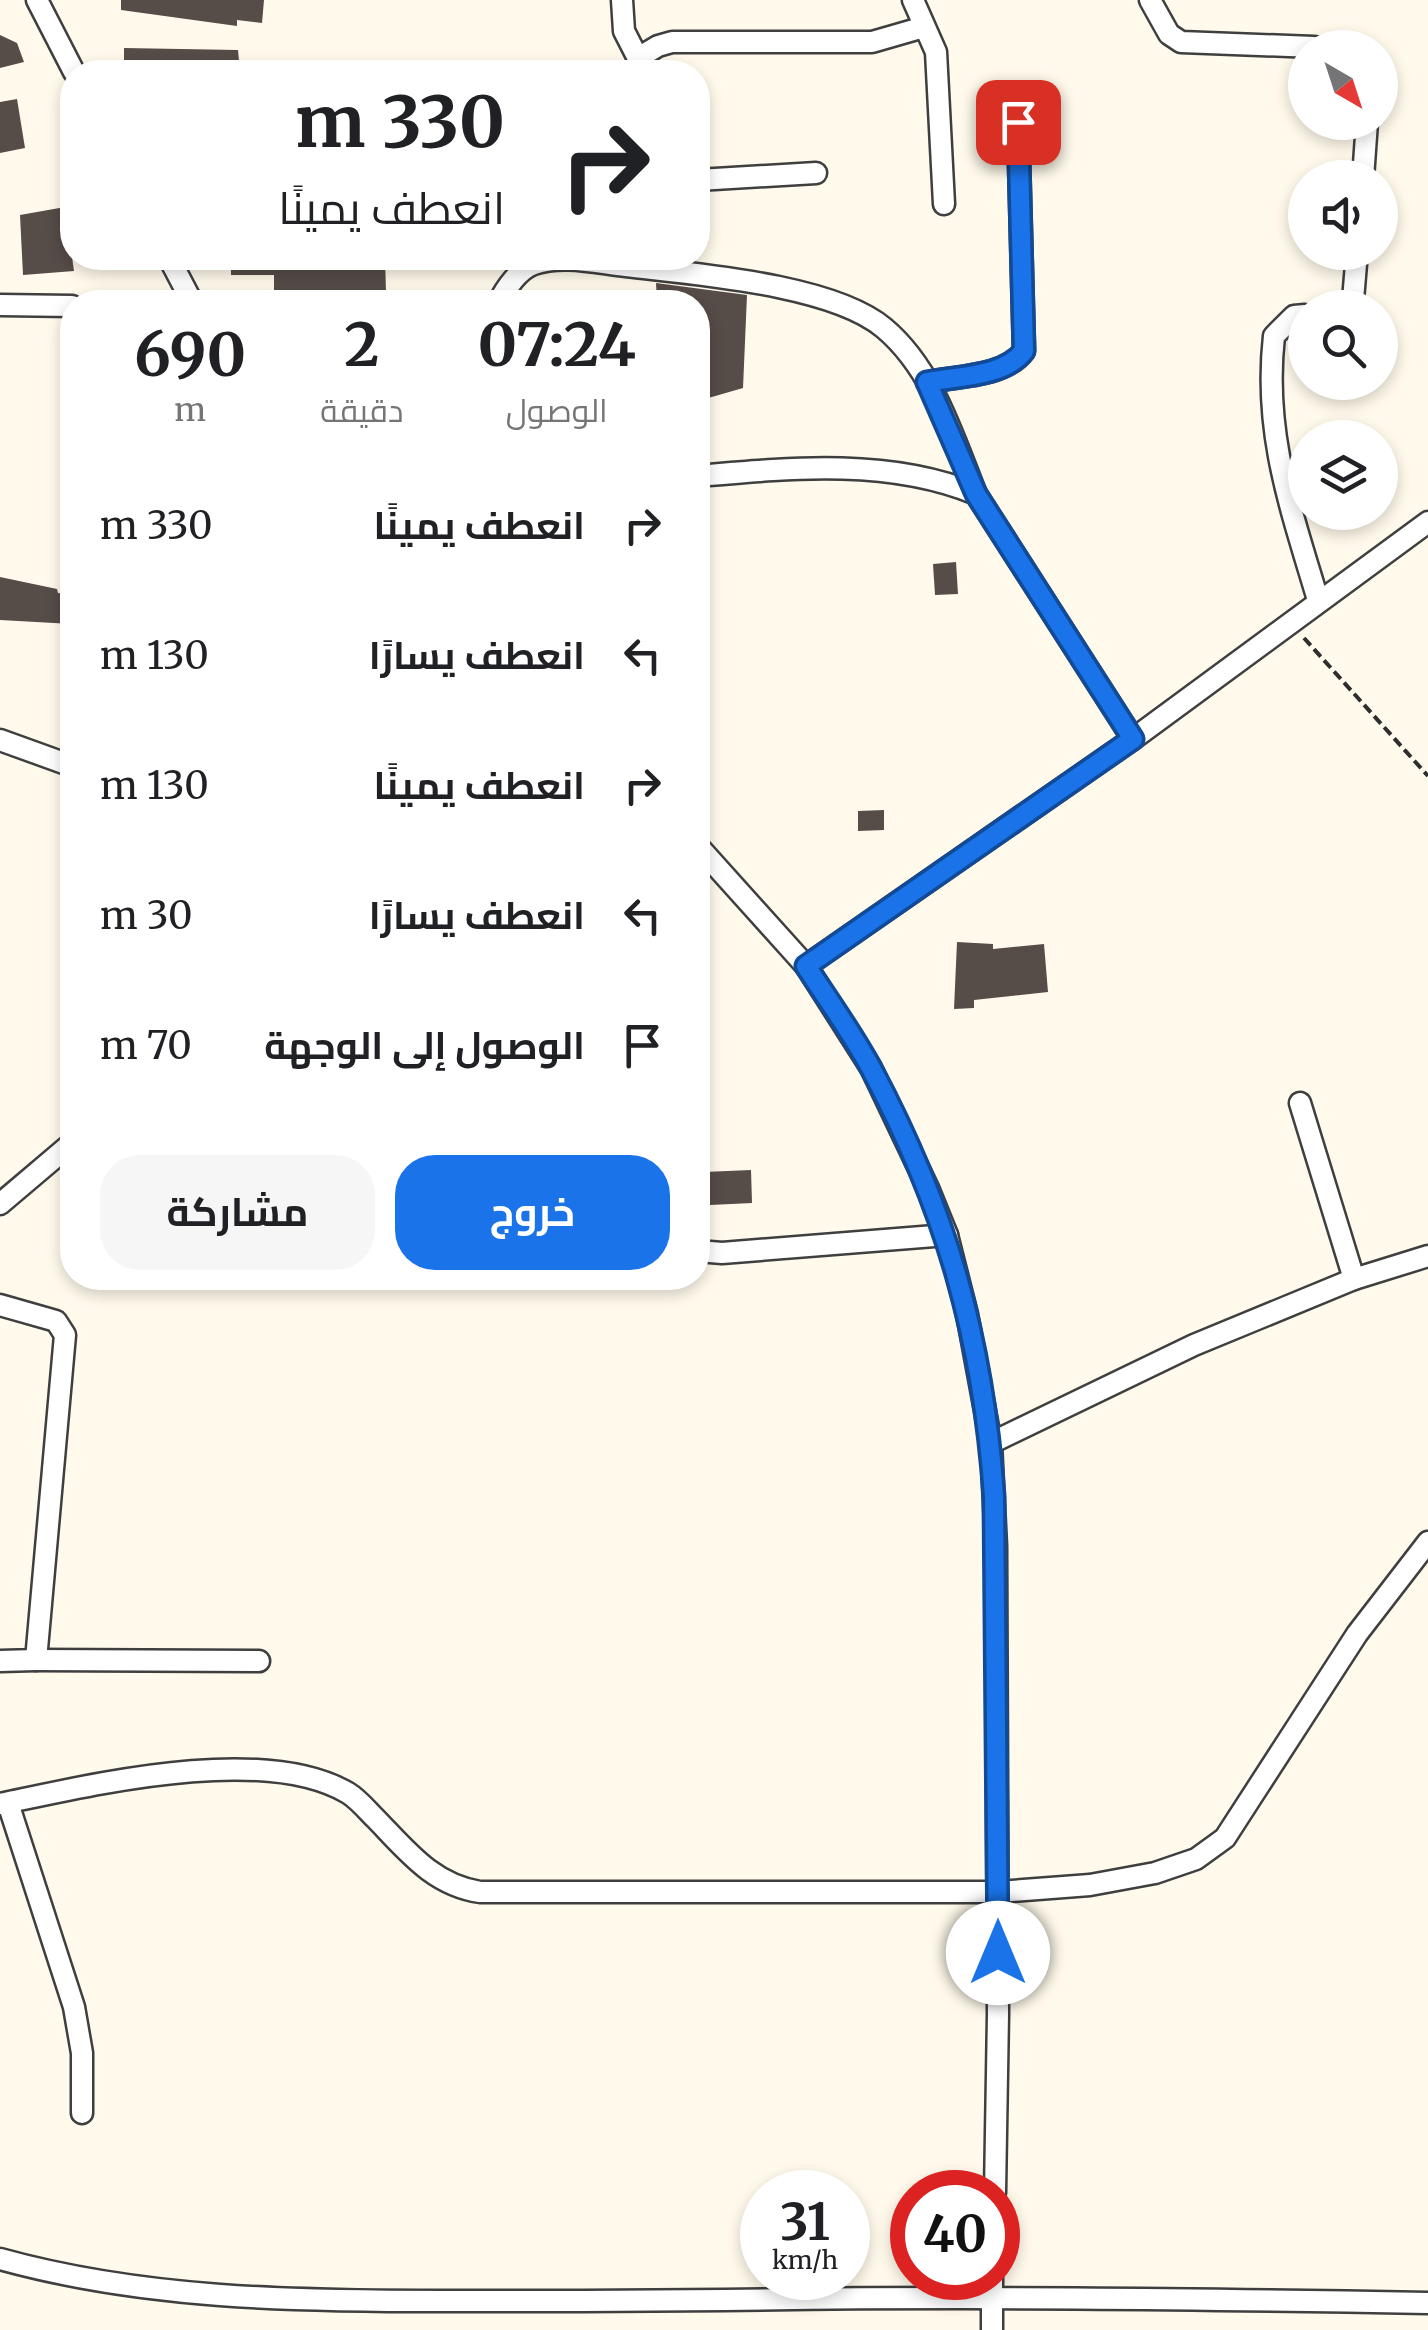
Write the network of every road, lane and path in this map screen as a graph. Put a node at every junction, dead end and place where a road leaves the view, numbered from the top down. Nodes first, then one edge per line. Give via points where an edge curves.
1 (37, 0) edge
2 (622, 0) edge
3 (912, 0) edge
4 (1150, 0) edge
5 (924, 27) junction
6 (1288, 46) edge
7 (68, 60) edge
8 (639, 60) edge
9 (647, 60) edge
10 (1018, 122) dead end
11 (816, 173) dead end
12 (710, 179) edge
13 (944, 204) dead end
14 (525, 270) edge
15 (710, 270) edge
16 (507, 290) edge
17 (0, 304) edge
18 (60, 306) edge
19 (1288, 322) edge
20 (927, 382) junction
21 (710, 475) edge
22 (976, 494) junction
23 (1428, 522) edge
24 (1318, 600) junction
25 (1290, 623) junction
26 (1133, 739) junction
27 (0, 740) edge
28 (60, 762) edge
29 (1428, 776) edge
30 (710, 859) edge
31 (806, 966) junction
32 (1300, 1103) dead end
33 (60, 1153) edge
34 (0, 1204) edge
35 (947, 1235) junction
36 (710, 1252) edge
37 (1428, 1256) edge
38 (1354, 1279) junction
39 (0, 1305) edge
40 (991, 1443) junction
41 (1428, 1542) edge
42 (36, 1660) junction
43 (0, 1661) edge
44 (259, 1661) dead end
45 (4, 1803) edge
46 (998, 1892) junction
47 (82, 2113) dead end
48 (995, 2170) edge
49 (0, 2259) edge
50 (890, 2290) edge
51 (1020, 2290) edge
52 (992, 2300) edge
53 (1428, 2302) edge
54 (992, 2330) edge

1 - 7 street
2 - 8 street via 624,32
3 - 5 street
4 - 6 street via 1181,42
5 - 9 street via 872,42 672,42
5 - 13 street via 936,52
10 - 20 street via 1024,351 1000,368
11 - 12 street
14 - 16 street
15 - 20 street via 858,312 906,348
17 - 18 street
19 - 24 street via 1274,336 1274,434
20 - 22 street
21 - 22 street via 805,468 874,472 944,481
22 - 26 street
23 - 24 street
24 - 25 street
25 - 26 street
25 - 29 path
26 - 31 street
27 - 28 street
30 - 31 street
31 - 35 street via 871,1068
32 - 38 street
33 - 34 street
35 - 36 street
35 - 40 street
37 - 38 street
38 - 40 street via 1194,1345
39 - 42 street via 56,1321 65,1335
40 - 46 street
41 - 46 street via 1357,1634 1225,1838 1155,1873
42 - 43 street
42 - 44 street
45 - 46 street via 56,1790 246,1768 349,1793 424,1868 460,1889
45 - 47 street via 74,2007
46 - 48 street
49 - 50 street via 134,2285 272,2299
51 - 53 street
52 - 54 street

